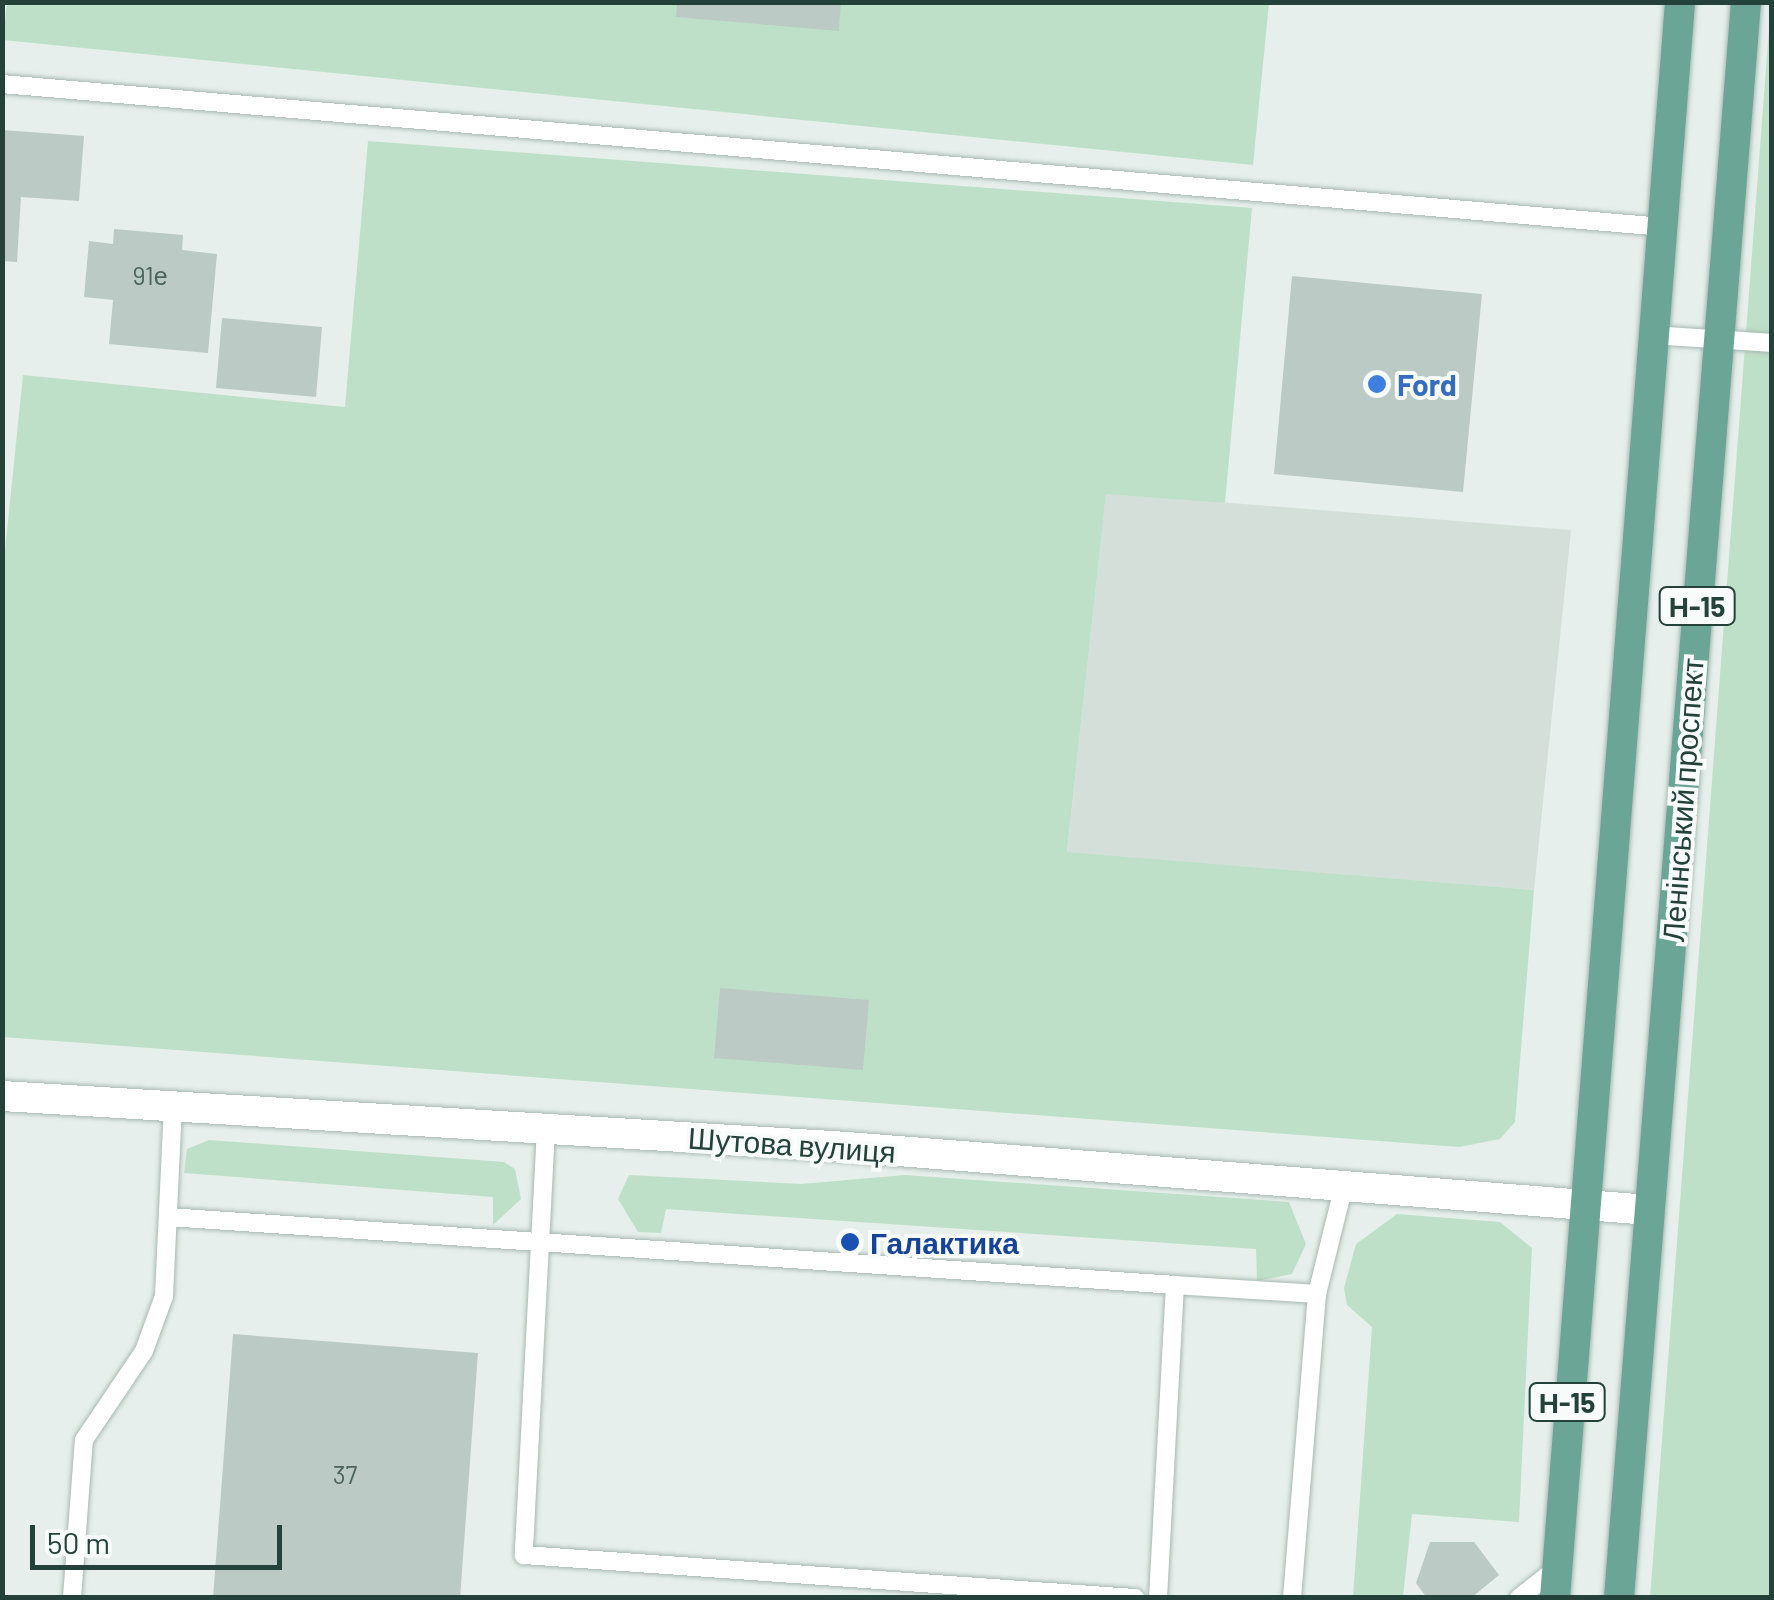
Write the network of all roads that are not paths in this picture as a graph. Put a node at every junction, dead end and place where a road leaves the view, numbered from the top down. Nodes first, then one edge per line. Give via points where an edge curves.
1 (1680, 2) edge
2 (1746, 2) edge
3 (2, 84) edge
4 (1662, 228) junction
5 (1653, 335) junction
6 (1718, 340) junction
7 (1772, 344) edge
8 (2, 1096) edge
9 (173, 1106) junction
10 (546, 1128) junction
11 (1344, 1185) junction
12 (1580, 1206) junction
13 (1650, 1210) junction
14 (168, 1217) junction
15 (540, 1242) junction
16 (1175, 1285) junction
17 (1317, 1294) junction
18 (1556, 1583) edge
19 (72, 1598) edge
20 (1135, 1598) edge
21 (1158, 1598) edge
22 (1292, 1598) edge
23 (1518, 1598) edge
24 (1618, 1598) edge

1 - 4 main road, Н-15
2 - 6 main road, Ленінський проспект / Н-15
3 - 4 lane
4 - 5 main road, Н-15
5 - 6 lane
5 - 12 main road, Н-15
6 - 7 lane
6 - 13 main road, Ленінський проспект / Н-15
8 - 9 street, Шутова вулиця
9 - 10 street, Шутова вулиця
9 - 14 lane
10 - 11 street, Шутова вулиця
10 - 15 lane
11 - 12 street, Шутова вулиця
11 - 17 lane
12 - 13 street, Шутова вулиця
12 - 18 main road, Н-15
13 - 24 main road, Ленінський проспект / Н-15
14 - 15 lane
14 - 19 lane via 164,1296 144,1351 84,1440
15 - 16 lane
15 - 20 lane via 524,1555
16 - 17 lane
16 - 21 lane
17 - 22 lane
18 - 23 lane

